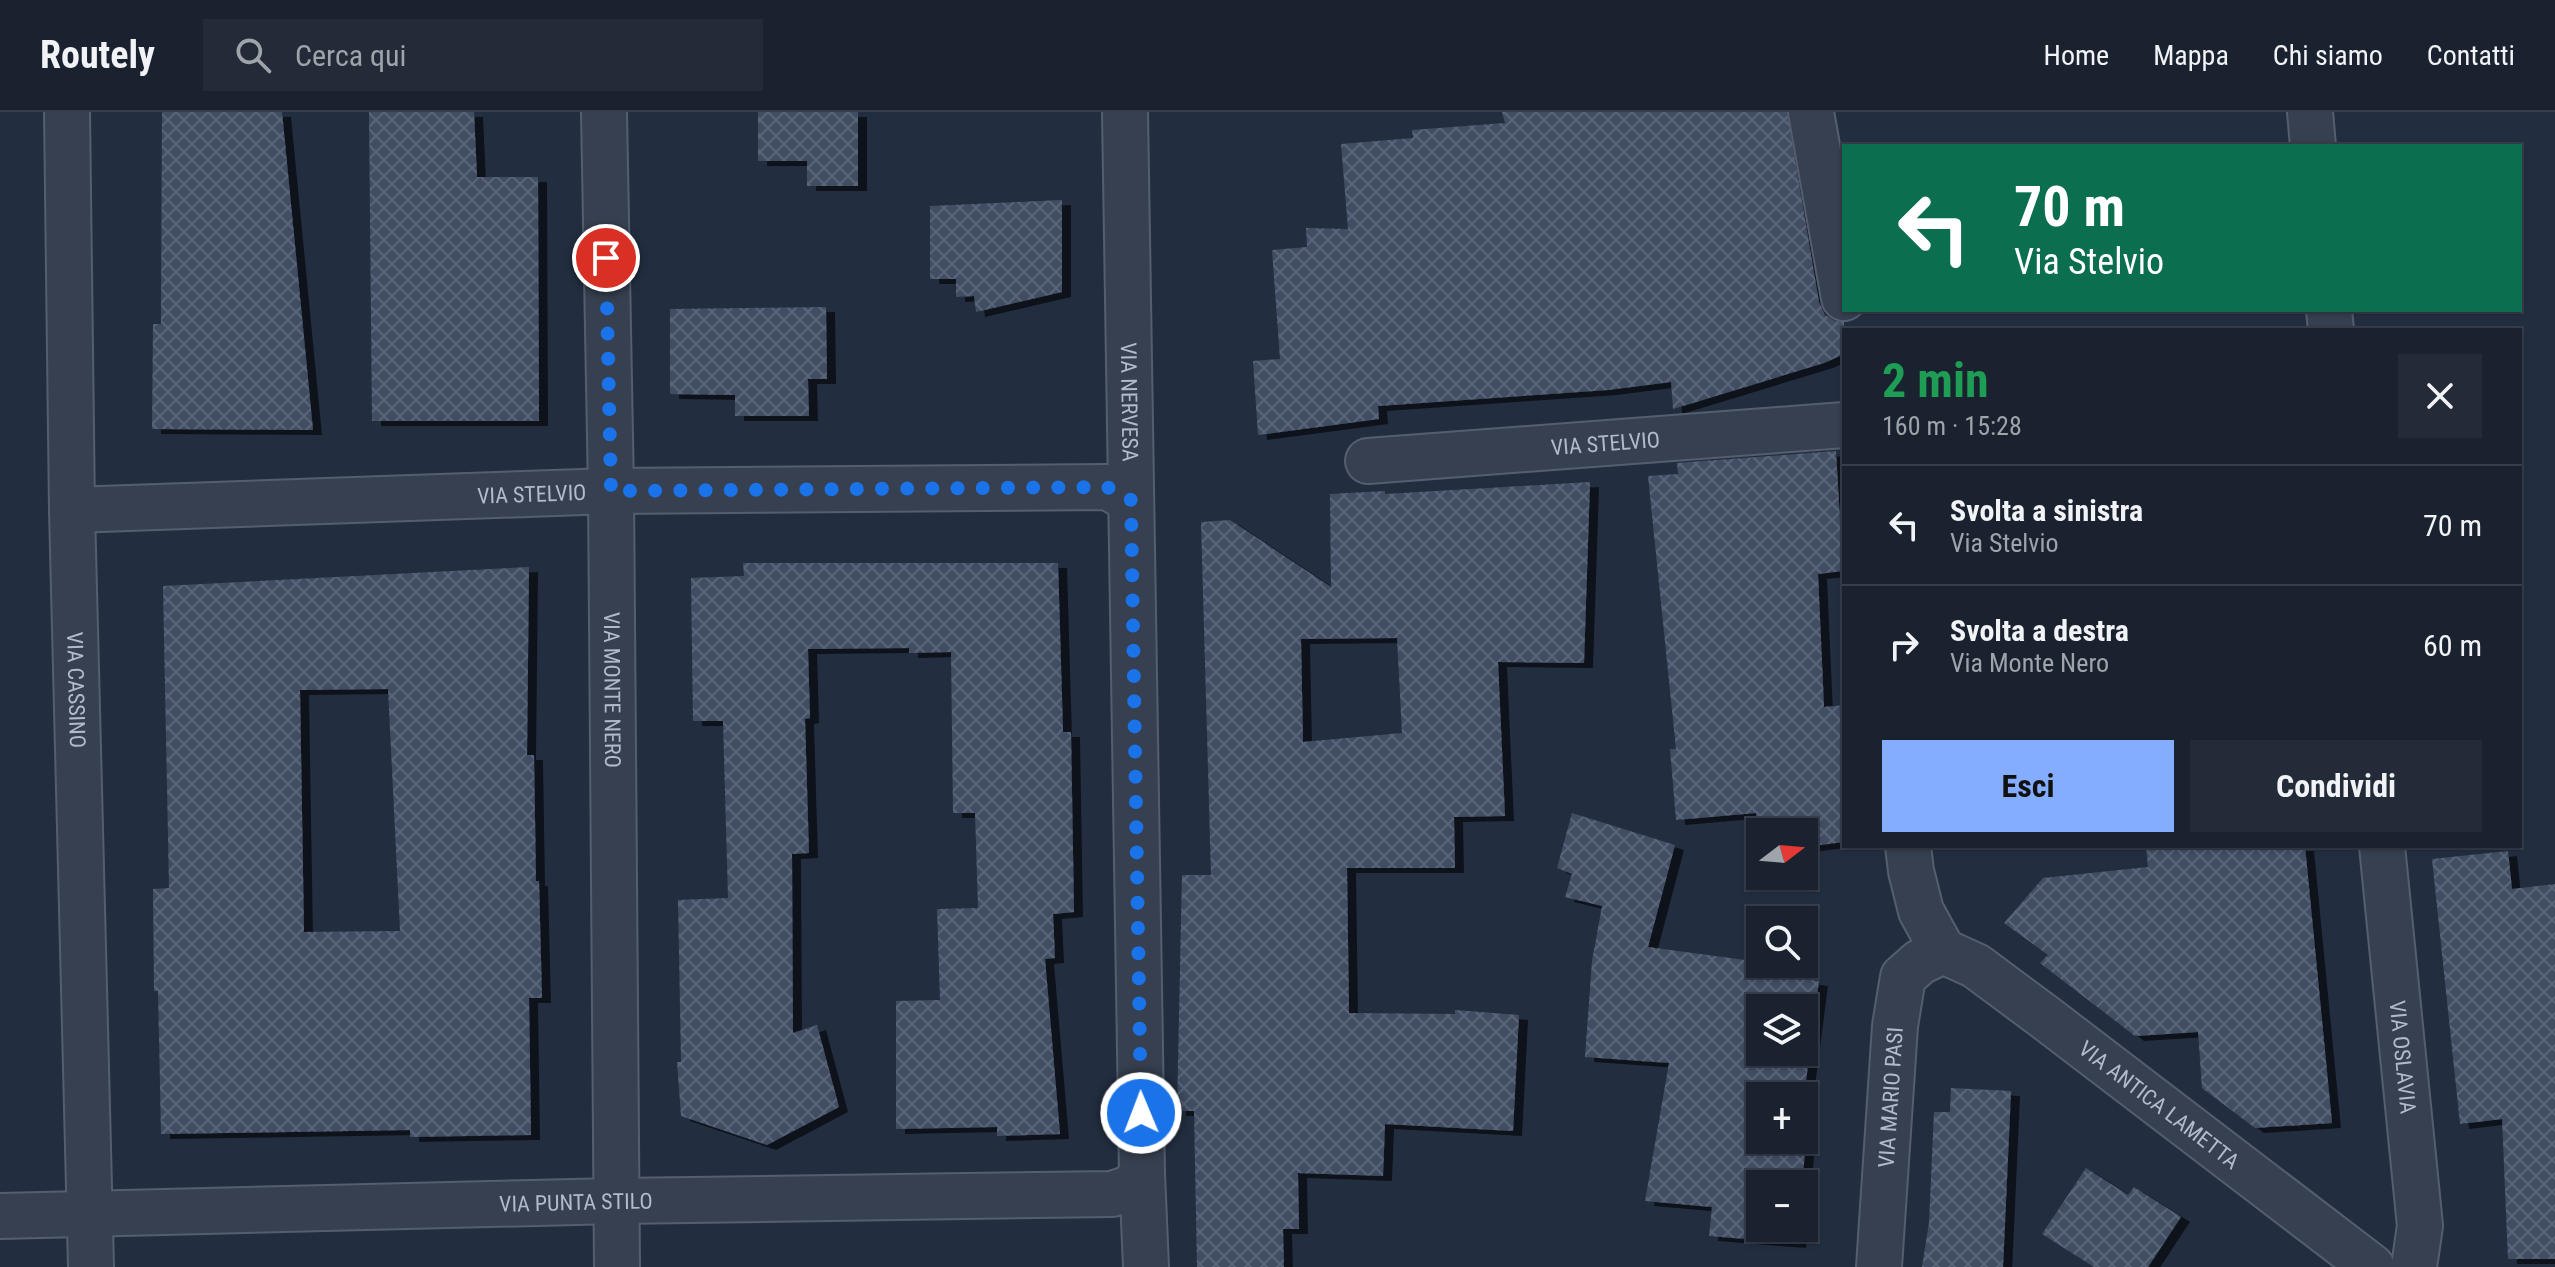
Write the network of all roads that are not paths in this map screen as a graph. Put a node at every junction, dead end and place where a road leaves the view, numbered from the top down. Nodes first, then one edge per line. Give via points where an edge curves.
1 (67, 112) edge
2 (604, 112) edge
3 (1125, 112) edge
4 (1811, 112) edge
5 (2310, 112) edge
6 (2313, 144) edge
7 (1842, 287) edge
8 (1842, 425) edge
9 (1368, 461) dead end
10 (611, 491) junction
11 (1131, 500) junction
12 (72, 510) junction
13 (1908, 848) edge
14 (2382, 848) edge
15 (1943, 951) junction
16 (1142, 1174) junction
17 (616, 1201) junction
18 (90, 1214) junction
19 (0, 1216) edge
20 (91, 1267) edge
21 (617, 1267) edge
22 (1146, 1267) edge
23 (1879, 1267) edge
24 (2372, 1267) edge
25 (2414, 1267) edge

1 - 12 street, VIA CASSINO
2 - 10 street, VIA MONTE NERO
3 - 11 street, VIA NERVESA
4 - 7 street
5 - 6 street
8 - 9 street, VIA STELVIO
10 - 11 street, VIA STELVIO via 1107,487
10 - 12 street, VIA STELVIO
10 - 17 street, VIA MONTE NERO
11 - 16 street, VIA NERVESA
12 - 18 street, VIA CASSINO
13 - 15 street via 1921,911
14 - 25 street, VIA OSLAVIA via 2420,1226
15 - 23 street, VIA MARIO PASI via 1903,977
15 - 24 street, VIA ANTICA LAMETTA via 1976,966
16 - 17 street, VIA PUNTA STILO via 1131,1188 1112,1194
16 - 22 street, VIA NERVESA
17 - 18 street, VIA PUNTA STILO
17 - 21 street, VIA MONTE NERO
18 - 19 street, VIA PUNTA STILO
18 - 20 street, VIA CASSINO

